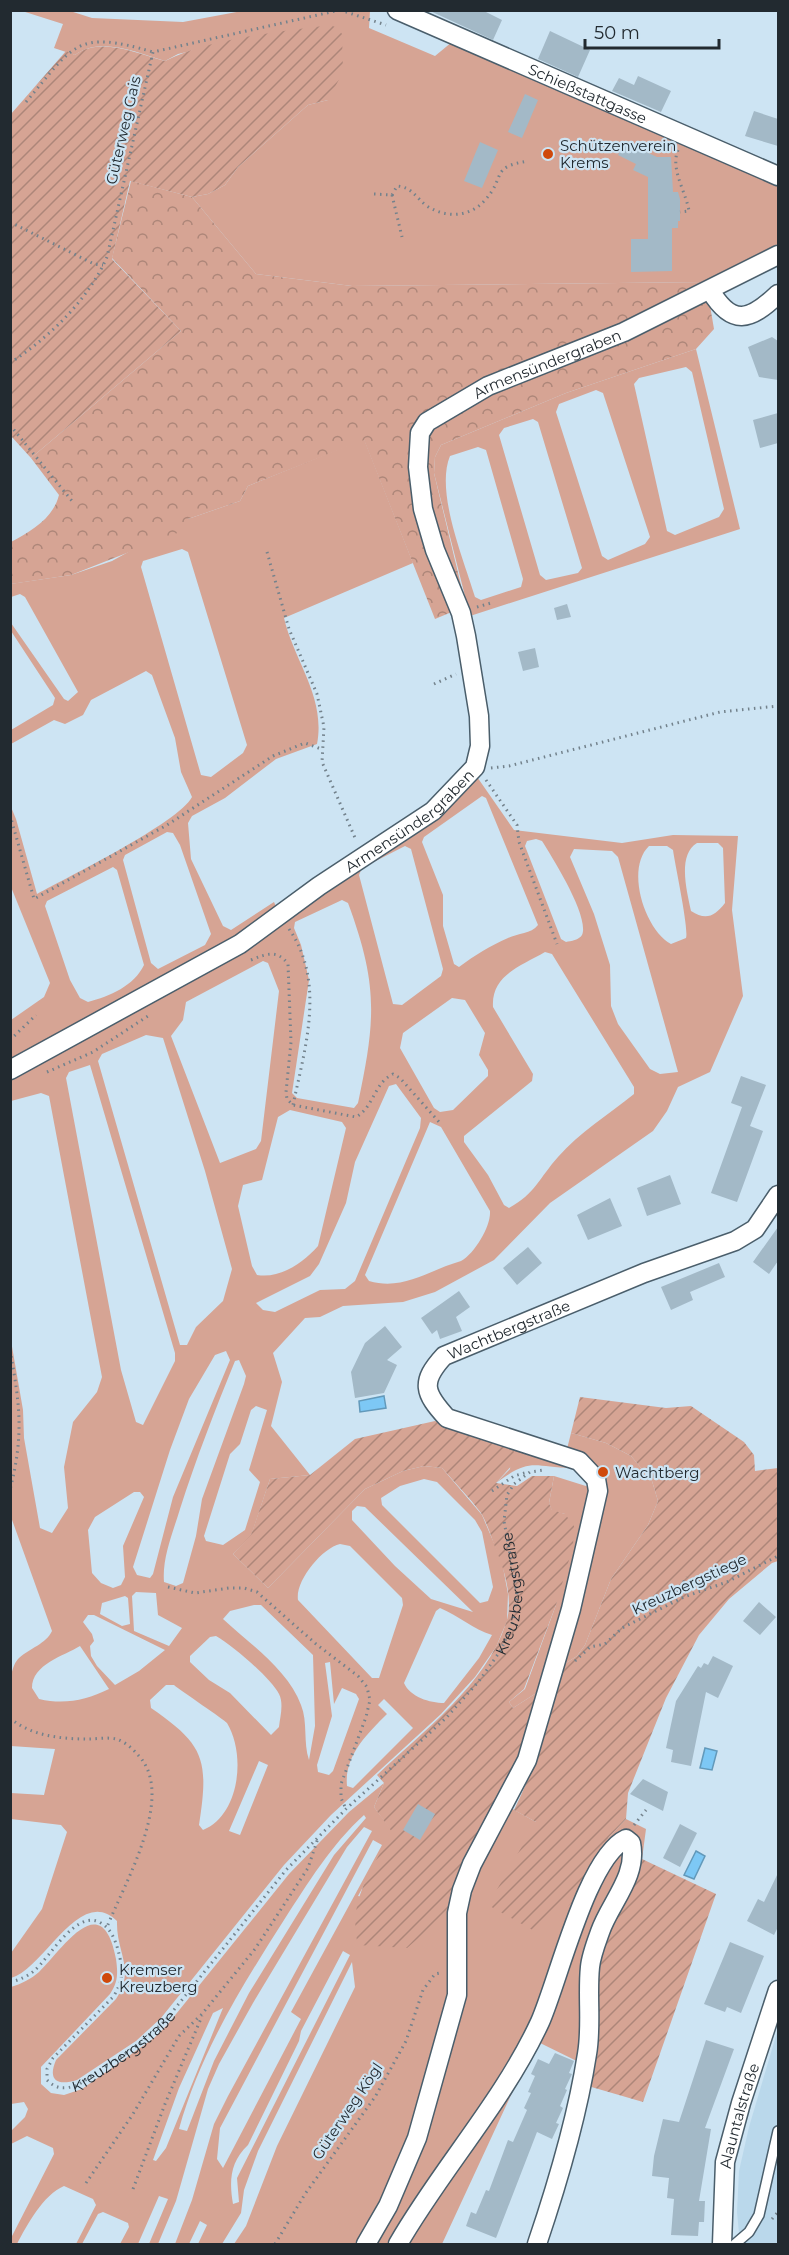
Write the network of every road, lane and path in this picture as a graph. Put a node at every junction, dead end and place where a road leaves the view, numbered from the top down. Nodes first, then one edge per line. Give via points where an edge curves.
1 (340, 10) edge
2 (397, 10) edge
3 (153, 52) junction
4 (26, 102) dead end
5 (685, 135) junction
6 (528, 161) dead end
7 (778, 176) edge
8 (374, 194) dead end
9 (392, 195) junction
10 (680, 212) dead end
11 (10, 222) edge
12 (402, 237) dead end
13 (778, 255) edge
14 (103, 265) junction
15 (710, 290) junction
16 (778, 294) edge
17 (10, 363) edge
18 (10, 425) edge
19 (72, 501) dead end
20 (267, 552) dead end
21 (472, 668) junction
22 (434, 684) dead end
23 (778, 706) edge
24 (321, 748) junction
25 (483, 767) junction
26 (10, 815) edge
27 (364, 855) junction
28 (280, 916) junction
29 (557, 944) dead end
30 (242, 963) dead end
31 (157, 1011) dead end
32 (36, 1015) dead end
33 (10, 1040) edge
34 (10, 1070) edge
35 (45, 1073) dead end
36 (293, 1104) junction
37 (440, 1123) dead end
38 (778, 1195) edge
39 (10, 1350) edge
40 (554, 1471) dead end
41 (530, 1472) junction
42 (10, 1490) edge
43 (492, 1491) dead end
44 (778, 1556) edge
45 (687, 1577) dead end
46 (168, 1587) dead end
47 (669, 1604) junction
48 (553, 1675) junction
49 (10, 1718) edge
50 (346, 1809) junction
51 (319, 1836) junction
52 (107, 1926) junction
53 (456, 1970) junction
54 (10, 1982) edge
55 (778, 1990) edge
56 (202, 2014) junction
57 (774, 2019) edge
58 (778, 2131) edge
59 (86, 2183) dead end
60 (133, 2189) dead end
61 (274, 2244) edge
62 (366, 2244) edge
63 (398, 2244) edge
64 (537, 2244) edge
65 (722, 2244) edge
66 (735, 2244) edge

1 - 3 path
2 - 5 street, Schießstattgasse
3 - 4 path via 122,43 80,44
3 - 14 path, Güterweg Gais
5 - 7 street, Schießstattgasse
5 - 10 path via 675,158 689,212
6 - 9 path via 507,164 477,209 459,216 428,206 408,187 397,186
8 - 9 path
9 - 12 path
11 - 14 path
13 - 15 street, Armensündergraben
14 - 17 path, Güterweg Gais via 87,294
15 - 16 street via 730,314 745,317 760,311
15 - 21 street, Armensündergraben via 624,332 488,386 427,422 420,433 418,467 423,509 461,613
18 - 19 path
20 - 24 path via 289,629 317,694 324,727
21 - 22 path
21 - 25 street, Armensündergraben
23 - 25 path via 720,712 509,766
24 - 26 path via 311,743 273,756 167,825 34,899
24 - 27 path via 329,783
25 - 27 street, Armensündergraben via 434,811
25 - 29 path via 517,825 519,843
27 - 28 street, Armensündergraben
28 - 34 street, Armensündergraben via 230,949
28 - 36 path via 304,960 311,1006
30 - 36 path via 270,952 282,956 288,964 291,1042 286,1092
31 - 35 path via 93,1052
32 - 33 path
36 - 37 path via 356,1117 368,1106 380,1084 393,1074
38 - 48 street, Wachtbergstraße via 755,1229 735,1241 444,1356 430,1370 427,1386 432,1402 447,1418 579,1461 596,1479 598,1491 586,1549
39 - 42 path via 21,1409 20,1440
40 - 41 path
41 - 43 path via 514,1476
41 - 50 path, Kreuzbergstraße via 507,1495 504,1521 517,1593 513,1622 501,1650 446,1718
44 - 47 path, Kreuzbergstiege via 727,1582
45 - 47 path
46 - 50 path via 195,1593 244,1587 257,1592 362,1682 370,1700 341,1784
47 - 48 path, Kreuzbergstiege via 622,1628 605,1644 590,1647
48 - 53 street via 527,1760 462,1890 457,1913
49 - 52 path via 40,1734 70,1739 116,1739 145,1762 153,1797 150,1816 128,1881
50 - 51 path, Kreuzbergstraße
51 - 52 path, Kreuzbergstraße via 286,1870 151,2035 78,2085 54,2087 47,2080 53,2058 120,1986 123,1974 119,1953
51 - 56 path via 308,1868 255,1949
52 - 54 path via 97,1920 83,1921 35,1970
53 - 61 path, Güterweg Kögl via 435,1974 423,1990 406,2041 375,2097
53 - 62 street via 457,1995 417,2139 388,2206
55 - 57 street, Alauntalstraße
56 - 59 path via 178,2036 133,2114
56 - 60 path
57 - 65 street, Alauntalstraße via 731,2133 725,2162
58 - 66 lane via 759,2215 749,2232
63 - 64 street via 470,2138 540,2022 584,1901 610,1852 626,1839 633,1851 630,1869 601,1929 590,1965 588,2053 562,2171

